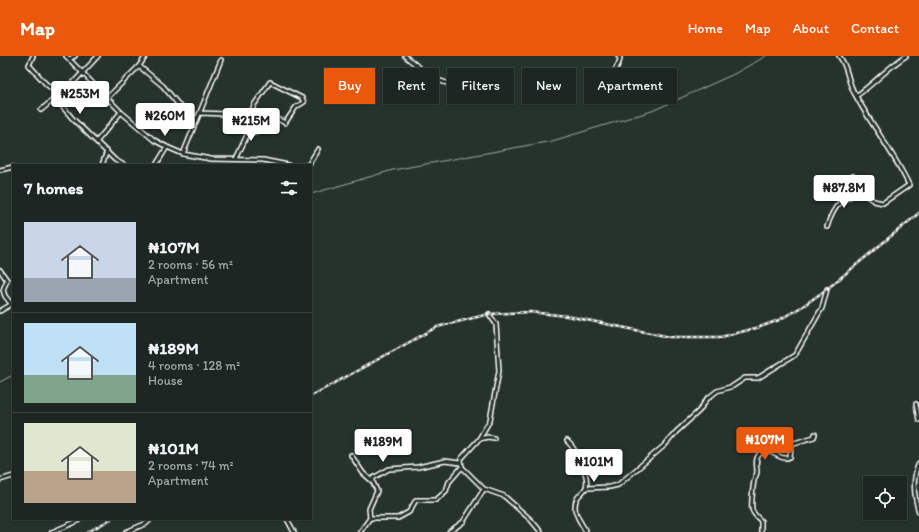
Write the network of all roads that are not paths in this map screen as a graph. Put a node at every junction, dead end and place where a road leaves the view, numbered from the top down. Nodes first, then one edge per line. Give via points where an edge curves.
1 (34, 56) edge
2 (66, 56) edge
3 (75, 56) edge
4 (98, 56) edge
5 (146, 56) edge
6 (405, 56) edge
7 (618, 56) edge
8 (840, 56) edge
9 (906, 56) edge
10 (69, 59) junction
11 (221, 60) dead end
12 (139, 66) junction
13 (616, 68) edge
14 (83, 72) junction
15 (447, 83) edge
16 (59, 94) junction
17 (856, 96) junction
18 (108, 97) junction
19 (55, 98) junction
20 (41, 110) dead end
21 (121, 112) junction
22 (200, 114) junction
23 (197, 118) junction
24 (249, 120) junction
25 (248, 133) junction
26 (97, 141) junction
27 (167, 147) junction
28 (318, 149) dead end
29 (107, 151) junction
30 (183, 154) junction
31 (236, 160) junction
32 (102, 164) edge
33 (122, 164) edge
34 (157, 164) edge
35 (283, 164) edge
36 (309, 164) edge
37 (12, 167) edge
38 (0, 170) edge
39 (853, 176) dead end
40 (864, 192) junction
41 (827, 228) dead end
42 (0, 270) edge
43 (826, 289) dead end
44 (12, 304) edge
45 (0, 311) edge
46 (489, 314) dead end
47 (916, 404) dead end
48 (919, 420) edge
49 (815, 434) dead end
50 (494, 438) dead end
51 (479, 439) junction
52 (567, 441) dead end
53 (351, 455) dead end
54 (919, 463) edge
55 (461, 465) junction
56 (12, 476) edge
57 (0, 480) edge
58 (373, 482) junction
59 (586, 488) junction
60 (484, 489) junction
61 (919, 512) edge
62 (370, 518) junction
63 (78, 520) edge
64 (151, 520) edge
65 (288, 520) edge
66 (52, 532) edge
67 (126, 532) edge
68 (294, 532) edge
69 (360, 532) edge
70 (450, 532) edge
71 (541, 532) edge
72 (586, 532) edge
73 (761, 532) edge

1 - 16 street via 29,65
2 - 10 street
3 - 10 street
4 - 14 street
5 - 12 street
6 - 15 street via 432,78
7 - 13 street via 620,62
8 - 17 street via 844,61 850,88
9 - 17 street
10 - 14 street
11 - 22 street
12 - 18 street
12 - 23 street via 163,86 188,115
14 - 16 street
14 - 18 street
16 - 19 street
17 - 40 street via 909,185 883,203 874,201
18 - 21 street
19 - 20 street
19 - 26 street
21 - 26 street
21 - 27 street via 154,140
22 - 23 street
22 - 24 street via 226,114 234,121
23 - 30 street
24 - 25 street
24 - 25 street via 254,105 270,82 302,98 304,102 296,107 285,123 276,118 266,121 258,131
25 - 31 street
26 - 29 street
27 - 30 street
27 - 34 street
28 - 36 street
29 - 32 street
29 - 33 street
30 - 31 street
31 - 35 street via 263,160
37 - 38 street
39 - 40 street via 853,186
40 - 41 street via 841,202 831,212
42 - 44 street via 7,280 3,290
43 - 59 street via 822,308 794,355 758,378 745,378 707,399 699,411 665,446 618,485 610,488
44 - 45 street
46 - 51 street via 496,324 499,370 490,420
47 - 48 street
49 - 73 street via 814,437 794,443 788,458 765,450 760,454 756,462 757,472 751,507 761,521
50 - 51 street
51 - 55 street via 461,459
52 - 59 street via 573,446 586,474
53 - 58 street via 363,473
54 - 61 street via 916,470 915,497
55 - 58 street via 445,461 418,467 389,469 373,478
55 - 60 street
55 - 62 street via 446,491 436,500 416,500 410,511 398,518
56 - 57 street
58 - 62 street via 378,491 369,509
59 - 72 street via 577,496 575,508 576,517
60 - 70 street via 463,522
60 - 71 street via 504,496
62 - 69 street
63 - 66 street
64 - 67 street
65 - 68 street

